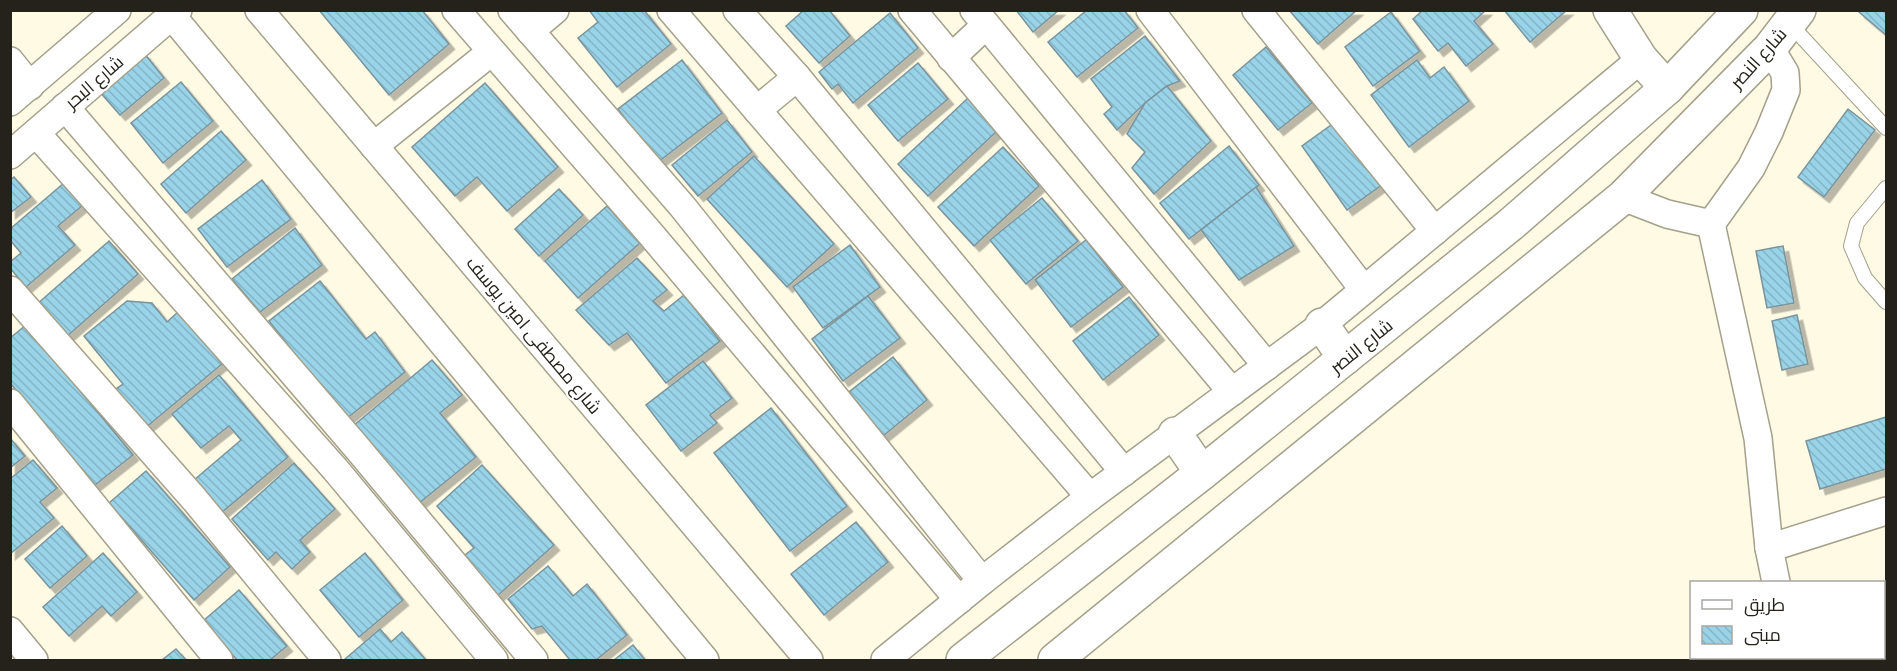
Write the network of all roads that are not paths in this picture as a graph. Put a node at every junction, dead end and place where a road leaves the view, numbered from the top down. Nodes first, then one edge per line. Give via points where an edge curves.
1 (260, 10) edge
2 (456, 10) edge
3 (512, 10) edge
4 (555, 10) edge
5 (671, 10) edge
6 (737, 10) edge
7 (912, 10) edge
8 (1150, 10) edge
9 (1256, 10) edge
10 (1610, 10) edge
11 (1741, 10) edge
12 (175, 13) edge
13 (980, 17) edge
14 (107, 19) edge
15 (1786, 27) edge
16 (530, 31) junction
17 (491, 52) junction
18 (123, 57) junction
19 (951, 58) junction
20 (1641, 59) junction
21 (10, 61) edge
22 (797, 76) junction
23 (1667, 88) junction
24 (20, 94) edge
25 (65, 107) junction
26 (757, 110) junction
27 (1887, 128) edge
28 (36, 133) junction
29 (374, 146) junction
30 (10, 155) edge
31 (1887, 188) edge
32 (1623, 197) junction
33 (682, 206) junction
34 (1711, 224) junction
35 (1435, 231) junction
36 (649, 232) junction
37 (10, 290) edge
38 (1364, 290) junction
39 (1887, 302) edge
40 (1322, 325) junction
41 (1345, 358) junction
42 (1267, 366) junction
43 (1232, 392) junction
44 (10, 403) edge
45 (1175, 434) junction
46 (1124, 472) junction
47 (1202, 473) junction
48 (1090, 497) junction
49 (1887, 511) edge
50 (1770, 548) junction
51 (982, 581) junction
52 (1776, 581) edge
53 (959, 600) junction
54 (10, 631) edge
55 (979, 655) edge
56 (522, 656) edge
57 (34, 660) edge
58 (219, 660) edge
59 (327, 660) edge
60 (494, 660) edge
61 (705, 660) edge
62 (809, 660) edge
63 (885, 660) edge
64 (1055, 660) edge

1 - 29 street, شارع مصطفى امين يوسف
2 - 17 street
3 - 16 street
4 - 16 street
5 - 26 street
6 - 22 street
7 - 19 street
8 - 38 street
9 - 35 street
10 - 20 main road
11 - 23 main road, شارع النصر
12 - 18 street, شارع البحر
12 - 61 street
13 - 19 street
13 - 42 street
14 - 18 street
14 - 24 street
15 - 27 lane
15 - 32 main road, شارع النصر
15 - 34 street via 1786,90 1751,168
16 - 33 street
17 - 29 street
17 - 36 street
18 - 25 street, شارع البحر
19 - 43 street
20 - 23 main road
20 - 35 street
21 - 24 street
22 - 26 street
22 - 46 street
23 - 41 main road, شارع النصر via 1510,225
25 - 28 street, شارع البحر
25 - 56 street via 358,449
26 - 48 street
28 - 30 street, شارع البحر
28 - 60 street via 335,469
29 - 62 street, شارع مصطفى امين يوسف
31 - 39 lane via 1857,223 1851,246 1865,278
32 - 34 street via 1666,214
32 - 64 main road, شارع النصر
33 - 36 street
33 - 51 street
34 - 50 street via 1758,438
35 - 38 street
36 - 53 street
37 - 59 street via 195,500
38 - 40 street
40 - 41 main road
40 - 42 street
41 - 47 main road, شارع النصر
42 - 43 street
43 - 45 street
44 - 58 street
45 - 46 street
45 - 47 main road
46 - 48 street
47 - 55 main road, شارع النصر
48 - 51 street
49 - 50 street
50 - 52 street
51 - 53 street
53 - 63 street
54 - 57 street

